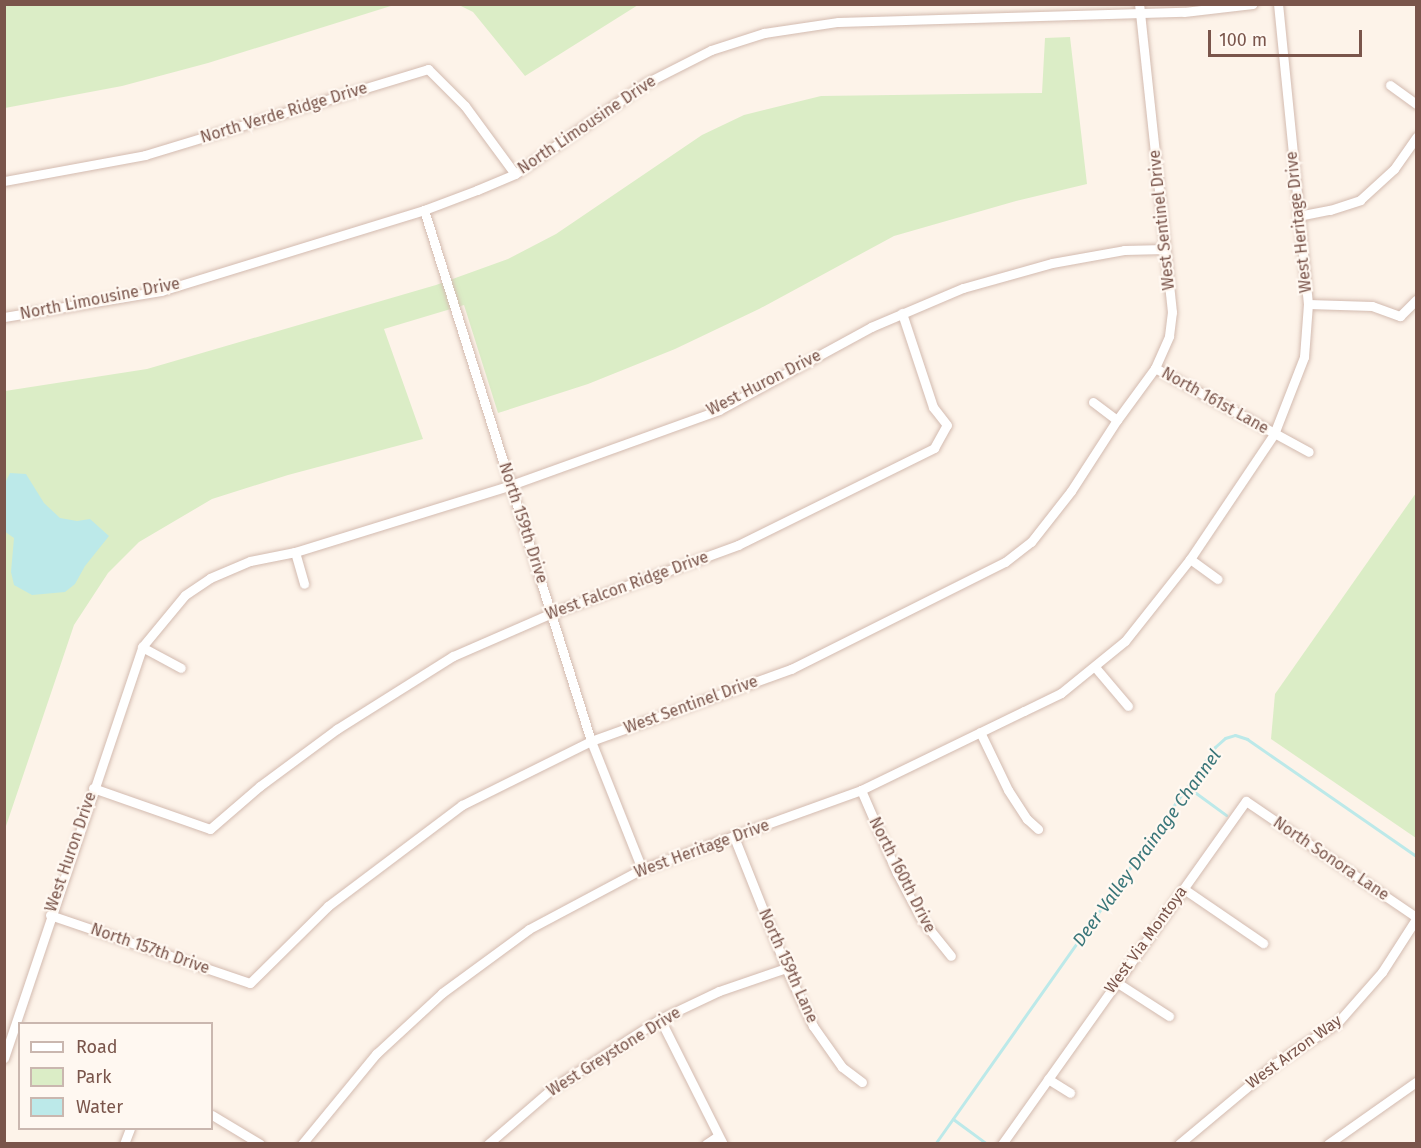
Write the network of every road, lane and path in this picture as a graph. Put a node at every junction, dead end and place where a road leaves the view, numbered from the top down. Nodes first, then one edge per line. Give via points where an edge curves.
1 (1253, 4) edge
2 (1278, 4) edge
3 (1139, 9) edge
4 (1390, 85) dead end
5 (1416, 104) edge
6 (1416, 137) edge
7 (515, 174) junction
8 (4, 181) edge
9 (424, 210) junction
10 (1298, 216) junction
11 (1165, 249) junction
12 (1416, 300) edge
13 (1308, 304) junction
14 (902, 313) junction
15 (4, 317) edge
16 (1155, 368) junction
17 (1093, 402) dead end
18 (1117, 420) junction
19 (1274, 434) junction
20 (1309, 452) dead end
21 (511, 485) junction
22 (295, 552) junction
23 (1190, 559) junction
24 (1218, 579) dead end
25 (304, 584) dead end
26 (552, 613) junction
27 (142, 647) junction
28 (181, 668) dead end
29 (1095, 668) junction
30 (1128, 706) dead end
31 (980, 732) junction
32 (591, 741) junction
33 (93, 788) junction
34 (861, 790) junction
35 (1246, 801) joint
36 (1038, 829) dead end
37 (734, 837) junction
38 (642, 868) junction
39 (1184, 888) junction
40 (50, 915) junction
41 (1416, 918) edge
42 (1263, 943) dead end
43 (951, 956) dead end
44 (786, 968) junction
45 (1116, 982) junction
46 (250, 983) joint
47 (1169, 1016) dead end
48 (660, 1019) junction
49 (9, 1047) junction
50 (18, 1049) edge
51 (4, 1058) edge
52 (1048, 1079) junction
53 (862, 1082) dead end
54 (1416, 1082) edge
55 (1070, 1093) dead end
56 (213, 1116) edge
57 (721, 1140) edge
58 (260, 1143) edge
59 (302, 1143) edge
60 (488, 1143) edge
61 (706, 1143) edge
62 (1002, 1143) edge
63 (1179, 1143) edge
64 (1328, 1143) edge

1 - 3 street, North Limousine Drive via 1184,12
2 - 10 street, West Heritage Drive
3 - 7 street, North Limousine Drive via 838,22 764,33 711,50 646,83
3 - 11 street, West Sentinel Drive
4 - 5 street
6 - 10 street via 1394,169 1360,200
7 - 8 street, North Verde Ridge Drive via 465,106 429,69 145,155
7 - 9 street, North Limousine Drive
9 - 15 street, North Limousine Drive via 161,291
9 - 21 street, North 159th Drive
10 - 13 street, West Heritage Drive
11 - 14 street, West Huron Drive via 1124,250 1052,264 963,288
11 - 16 street, West Sentinel Drive via 1172,312 1169,336
12 - 13 street via 1400,316 1372,306
13 - 19 street, West Heritage Drive via 1304,357
14 - 21 street, West Huron Drive via 719,410
14 - 26 street, West Falcon Ridge Drive via 933,407 947,425 934,448 738,545
16 - 18 street, West Sentinel Drive
16 - 19 street, North 161st Lane
17 - 18 street
18 - 32 street, West Sentinel Drive via 1038,534 1005,562 791,669
19 - 20 street
19 - 23 street, West Heritage Drive
21 - 22 street, West Huron Drive
21 - 26 street, North 159th Drive
22 - 25 street
22 - 27 street, West Huron Drive via 250,561 210,578 185,595
23 - 24 street
23 - 29 street, West Heritage Drive via 1125,641
26 - 32 street, North 159th Drive
26 - 33 street, West Falcon Ridge Drive via 453,656 347,723 260,786 210,829
27 - 28 street
27 - 33 street, West Huron Drive
29 - 30 street
29 - 31 street, West Heritage Drive via 1060,693
31 - 34 street, West Heritage Drive
31 - 36 street via 1008,790
32 - 38 street, North 159th Drive
32 - 46 street, West Sentinel Drive via 462,805 328,906
33 - 40 street, West Huron Drive
34 - 37 street, West Heritage Drive
34 - 43 street, North 160th Drive via 922,920
35 - 39 street, West Via Montoya
35 - 41 street, North Sonora Lane
37 - 38 street, West Heritage Drive
37 - 44 street, North 159th Lane
38 - 59 street, West Heritage Drive via 529,929 441,993 376,1054
39 - 42 street
39 - 45 street, West Via Montoya
40 - 46 street, North 157th Drive
40 - 49 street, West Huron Drive
41 - 63 street, West Arzon Way via 1382,972 1338,1022 1276,1063
44 - 48 street, West Greystone Drive via 719,991
44 - 53 street, North 159th Lane via 813,1026 842,1067
45 - 47 street
45 - 52 street, West Via Montoya
48 - 57 street
48 - 60 street, West Greystone Drive via 554,1087
49 - 50 street
49 - 51 street, West Huron Drive
52 - 55 street
52 - 62 street, West Via Montoya
54 - 64 street
56 - 58 street
57 - 61 street

